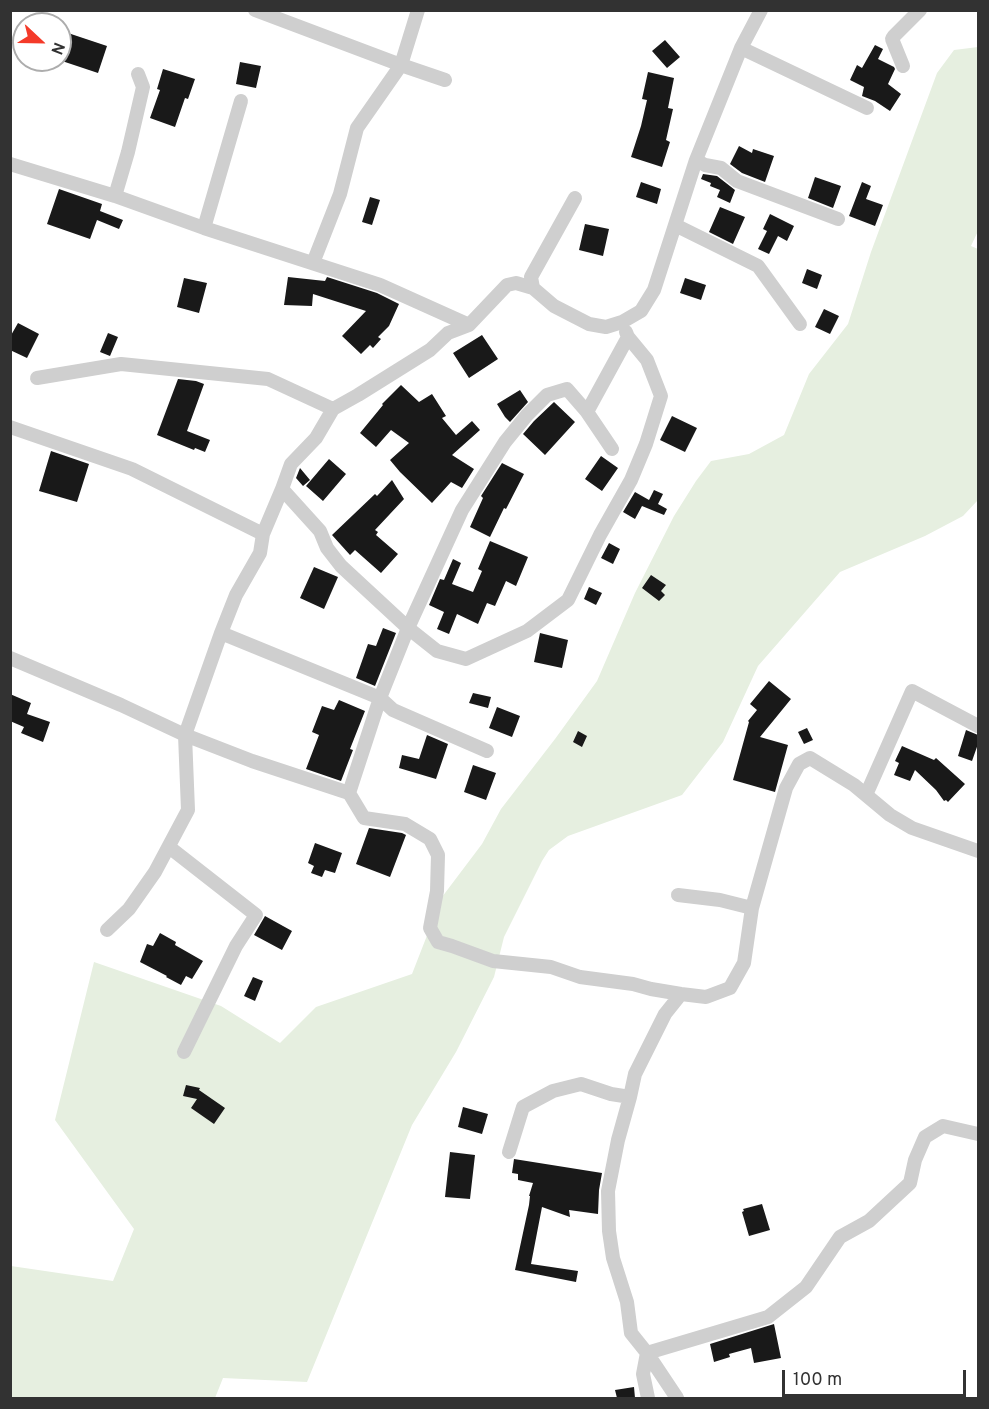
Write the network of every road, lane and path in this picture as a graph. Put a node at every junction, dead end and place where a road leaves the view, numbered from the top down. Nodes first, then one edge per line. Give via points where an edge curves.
1 (418, 10) edge
2 (761, 10) edge
3 (920, 10) edge
4 (256, 11) edge
5 (741, 48) junction
6 (401, 65) junction
7 (903, 66) dead end
8 (138, 74) dead end
9 (445, 80) dead end
10 (241, 101) dead end
11 (867, 108) dead end
12 (696, 159) junction
13 (10, 164) edge
14 (115, 195) junction
15 (574, 198) dead end
16 (838, 219) dead end
17 (675, 225) junction
18 (204, 228) junction
19 (313, 263) junction
20 (533, 288) junction
21 (622, 322) junction
22 (800, 324) dead end
23 (469, 326) junction
24 (628, 337) junction
25 (38, 378) dead end
26 (333, 409) junction
27 (587, 412) junction
28 (10, 427) edge
29 (612, 449) dead end
30 (282, 489) junction
31 (263, 534) junction
32 (408, 628) junction
33 (221, 633) junction
34 (10, 658) edge
35 (380, 698) junction
36 (978, 726) edge
37 (185, 735) junction
38 (487, 751) dead end
39 (349, 793) junction
40 (866, 795) junction
41 (169, 847) junction
42 (978, 851) edge
43 (678, 895) dead end
44 (752, 908) junction
45 (107, 930) dead end
46 (651, 989) junction
47 (681, 994) junction
48 (665, 1014) junction
49 (184, 1052) dead end
50 (630, 1097) junction
51 (978, 1134) edge
52 (509, 1152) dead end
53 (647, 1353) junction
54 (648, 1398) edge
55 (678, 1398) edge

1 - 6 street
2 - 5 street
3 - 7 street via 892,39
4 - 6 street
5 - 11 street
5 - 12 street
6 - 9 street
6 - 19 street via 357,128 340,194
8 - 14 street via 143,87
10 - 18 street
12 - 16 street via 721,168 737,181
12 - 17 street
13 - 14 street
14 - 18 street
15 - 20 street via 531,277
17 - 21 street via 654,290 641,311
17 - 22 street via 758,266
18 - 19 street
19 - 23 street via 380,285
20 - 21 street via 554,306 589,324 606,327
20 - 23 street via 516,283 507,285
21 - 24 street
23 - 26 street via 448,333 430,350
24 - 27 street
24 - 32 street via 647,360 661,396 632,480 568,600 527,631 466,659 437,651
25 - 26 street via 121,364 268,379
26 - 30 street via 316,438 291,464
27 - 29 street
27 - 32 street via 567,389 547,395 519,424 462,510
28 - 31 street via 132,469
30 - 31 street
30 - 32 street via 320,531 341,566
31 - 33 street via 260,553 236,595
32 - 35 street
33 - 35 street
33 - 37 street
34 - 37 street
35 - 38 street via 393,710
35 - 39 street
36 - 40 street via 912,692
37 - 39 street
37 - 41 street via 188,810
39 - 46 street via 364,818 405,824 430,839 438,855 430,928 438,942 493,961 551,967 580,977
40 - 42 street via 890,816 912,828
40 - 44 street via 810,758 799,764 786,788
41 - 45 street via 129,909
41 - 49 street via 256,915 236,946
43 - 44 street
44 - 47 street via 744,963 730,988 706,997
46 - 47 street
46 - 48 street
47 - 48 street
48 - 50 street via 635,1074
50 - 52 street via 581,1084 553,1091 523,1107
50 - 53 street via 608,1191 609,1231 631,1333
51 - 53 street via 943,1126 925,1137 910,1183 869,1221 840,1237 806,1287 768,1317
53 - 54 street via 643,1374
53 - 55 street

